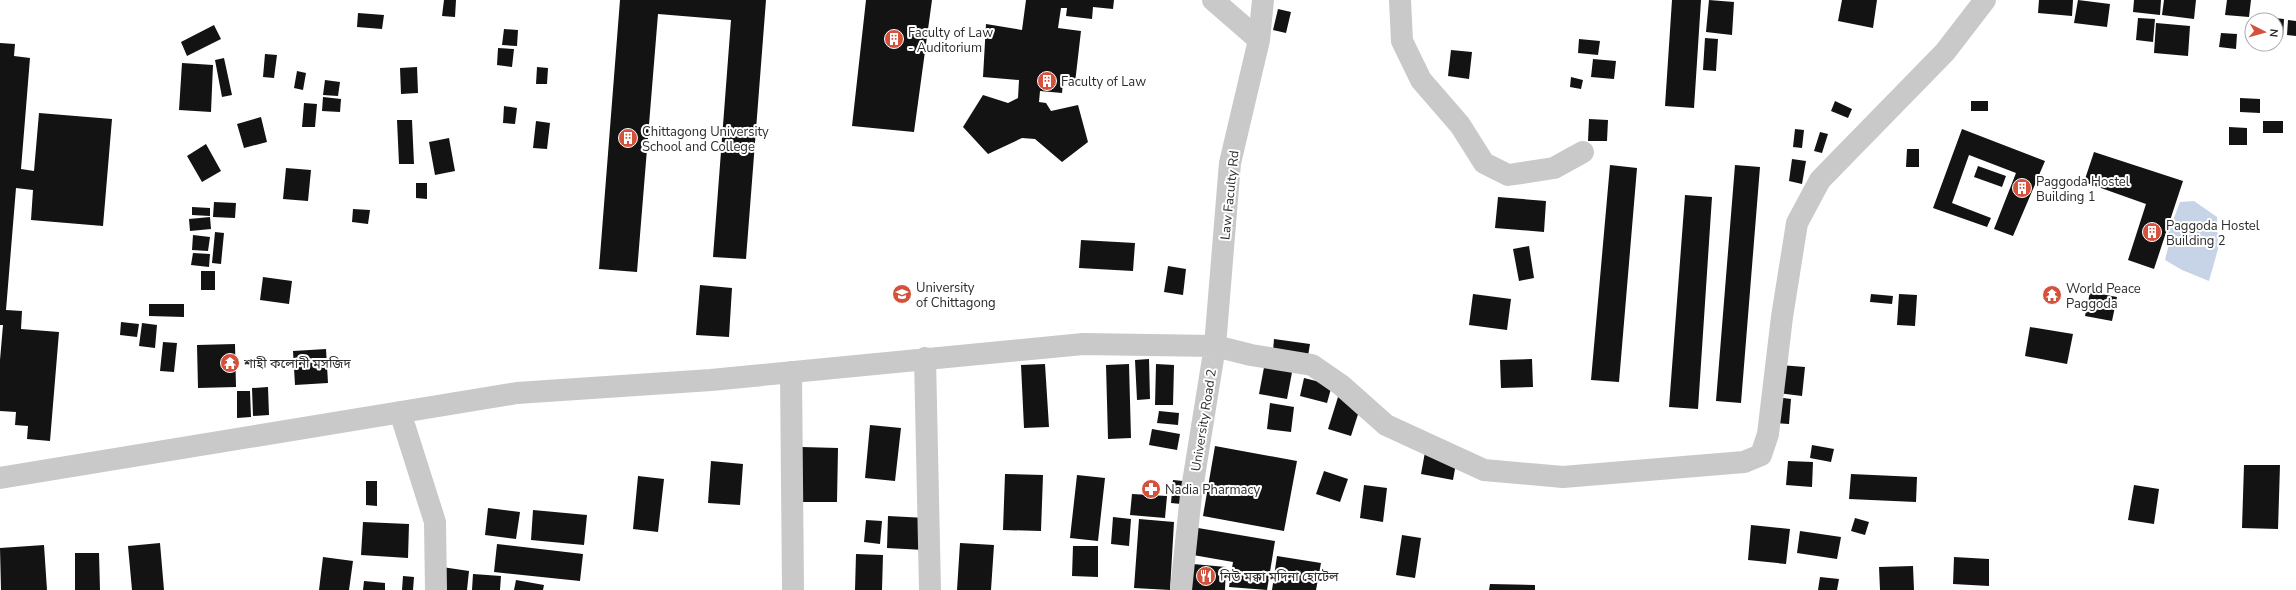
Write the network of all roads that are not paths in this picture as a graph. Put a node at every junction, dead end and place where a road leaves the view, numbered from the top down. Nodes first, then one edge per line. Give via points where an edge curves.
1 (1213, 0) edge
2 (1263, 0) edge
3 (1400, 0) edge
4 (1985, 0) edge
5 (1260, 40) junction
6 (1583, 152) dead end
7 (1215, 346) junction
8 (925, 358) junction
9 (791, 372) junction
10 (400, 412) junction
11 (0, 478) edge
12 (436, 590) edge
13 (793, 590) edge
14 (930, 590) edge
15 (1181, 590) edge

1 - 5 street
2 - 5 street, Law Faculty Rd
3 - 6 street via 1402,41 1421,80 1460,125 1484,163 1508,175 1554,168
4 - 7 street via 1945,52 1820,180 1797,223 1782,317 1768,434 1761,455 1744,462 1563,477 1484,470 1386,425 1341,385 1312,365
5 - 7 street, Law Faculty Rd via 1230,163
7 - 8 street via 1083,344
7 - 15 street, University Road 2 via 1191,495
8 - 9 street
8 - 14 street
9 - 10 street via 517,393
9 - 13 street
10 - 11 street
10 - 12 street via 435,522

